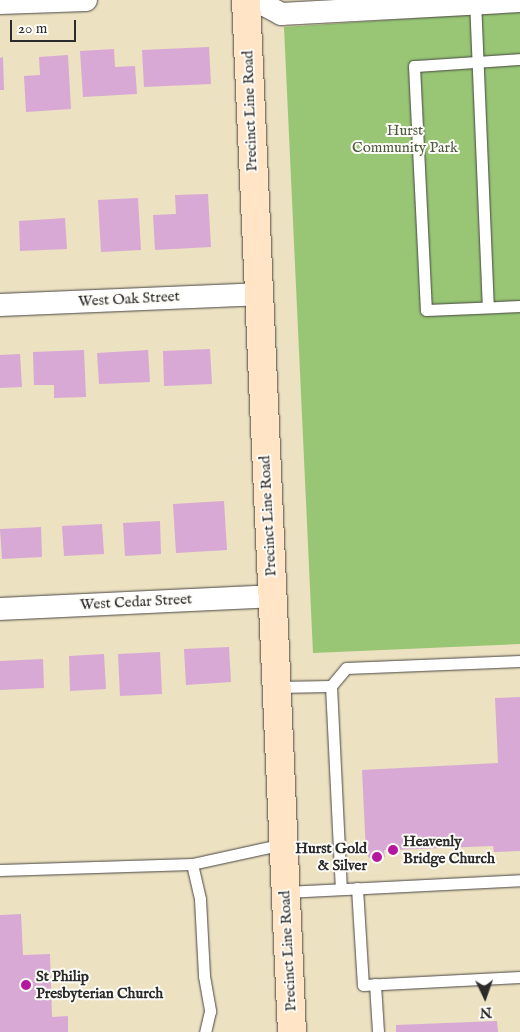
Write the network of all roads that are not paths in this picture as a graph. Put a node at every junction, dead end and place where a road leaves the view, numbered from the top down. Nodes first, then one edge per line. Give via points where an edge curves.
1 (86, 0) edge
2 (246, 0) edge
3 (255, 0) edge
4 (520, 1) edge
5 (475, 2) edge
6 (0, 3) edge
7 (400, 4) edge
8 (520, 59) edge
9 (478, 62) junction
10 (258, 294) junction
11 (0, 305) edge
12 (520, 306) edge
13 (488, 307) junction
14 (271, 596) junction
15 (0, 609) edge
16 (520, 662) edge
17 (331, 686) junction
18 (276, 687) junction
19 (283, 844) junction
20 (192, 864) junction
21 (0, 870) edge
22 (520, 880) edge
23 (358, 888) junction
24 (341, 889) junction
25 (286, 892) junction
26 (520, 977) edge
27 (375, 984) junction
28 (205, 1032) edge
29 (292, 1032) edge
30 (378, 1032) edge

1 - 6 street
2 - 10 main road, Precinct Line Road
3 - 7 street via 281,14
4 - 5 street
5 - 7 street
5 - 9 lane
8 - 9 lane
9 - 13 lane
9 - 13 lane via 414,66 426,310
10 - 11 street, West Oak Street
10 - 14 main road, Precinct Line Road
12 - 13 lane
14 - 15 street, West Cedar Street
14 - 18 main road, Precinct Line Road
16 - 17 lane via 346,668
17 - 18 lane
17 - 24 lane
18 - 19 main road, Precinct Line Road
19 - 20 lane
19 - 25 main road, Precinct Line Road
20 - 21 lane
20 - 28 lane via 200,899 204,976 210,1011
22 - 23 lane
23 - 24 lane
23 - 27 lane via 362,985
24 - 25 lane
25 - 29 main road, Precinct Line Road
26 - 27 lane
27 - 30 lane

